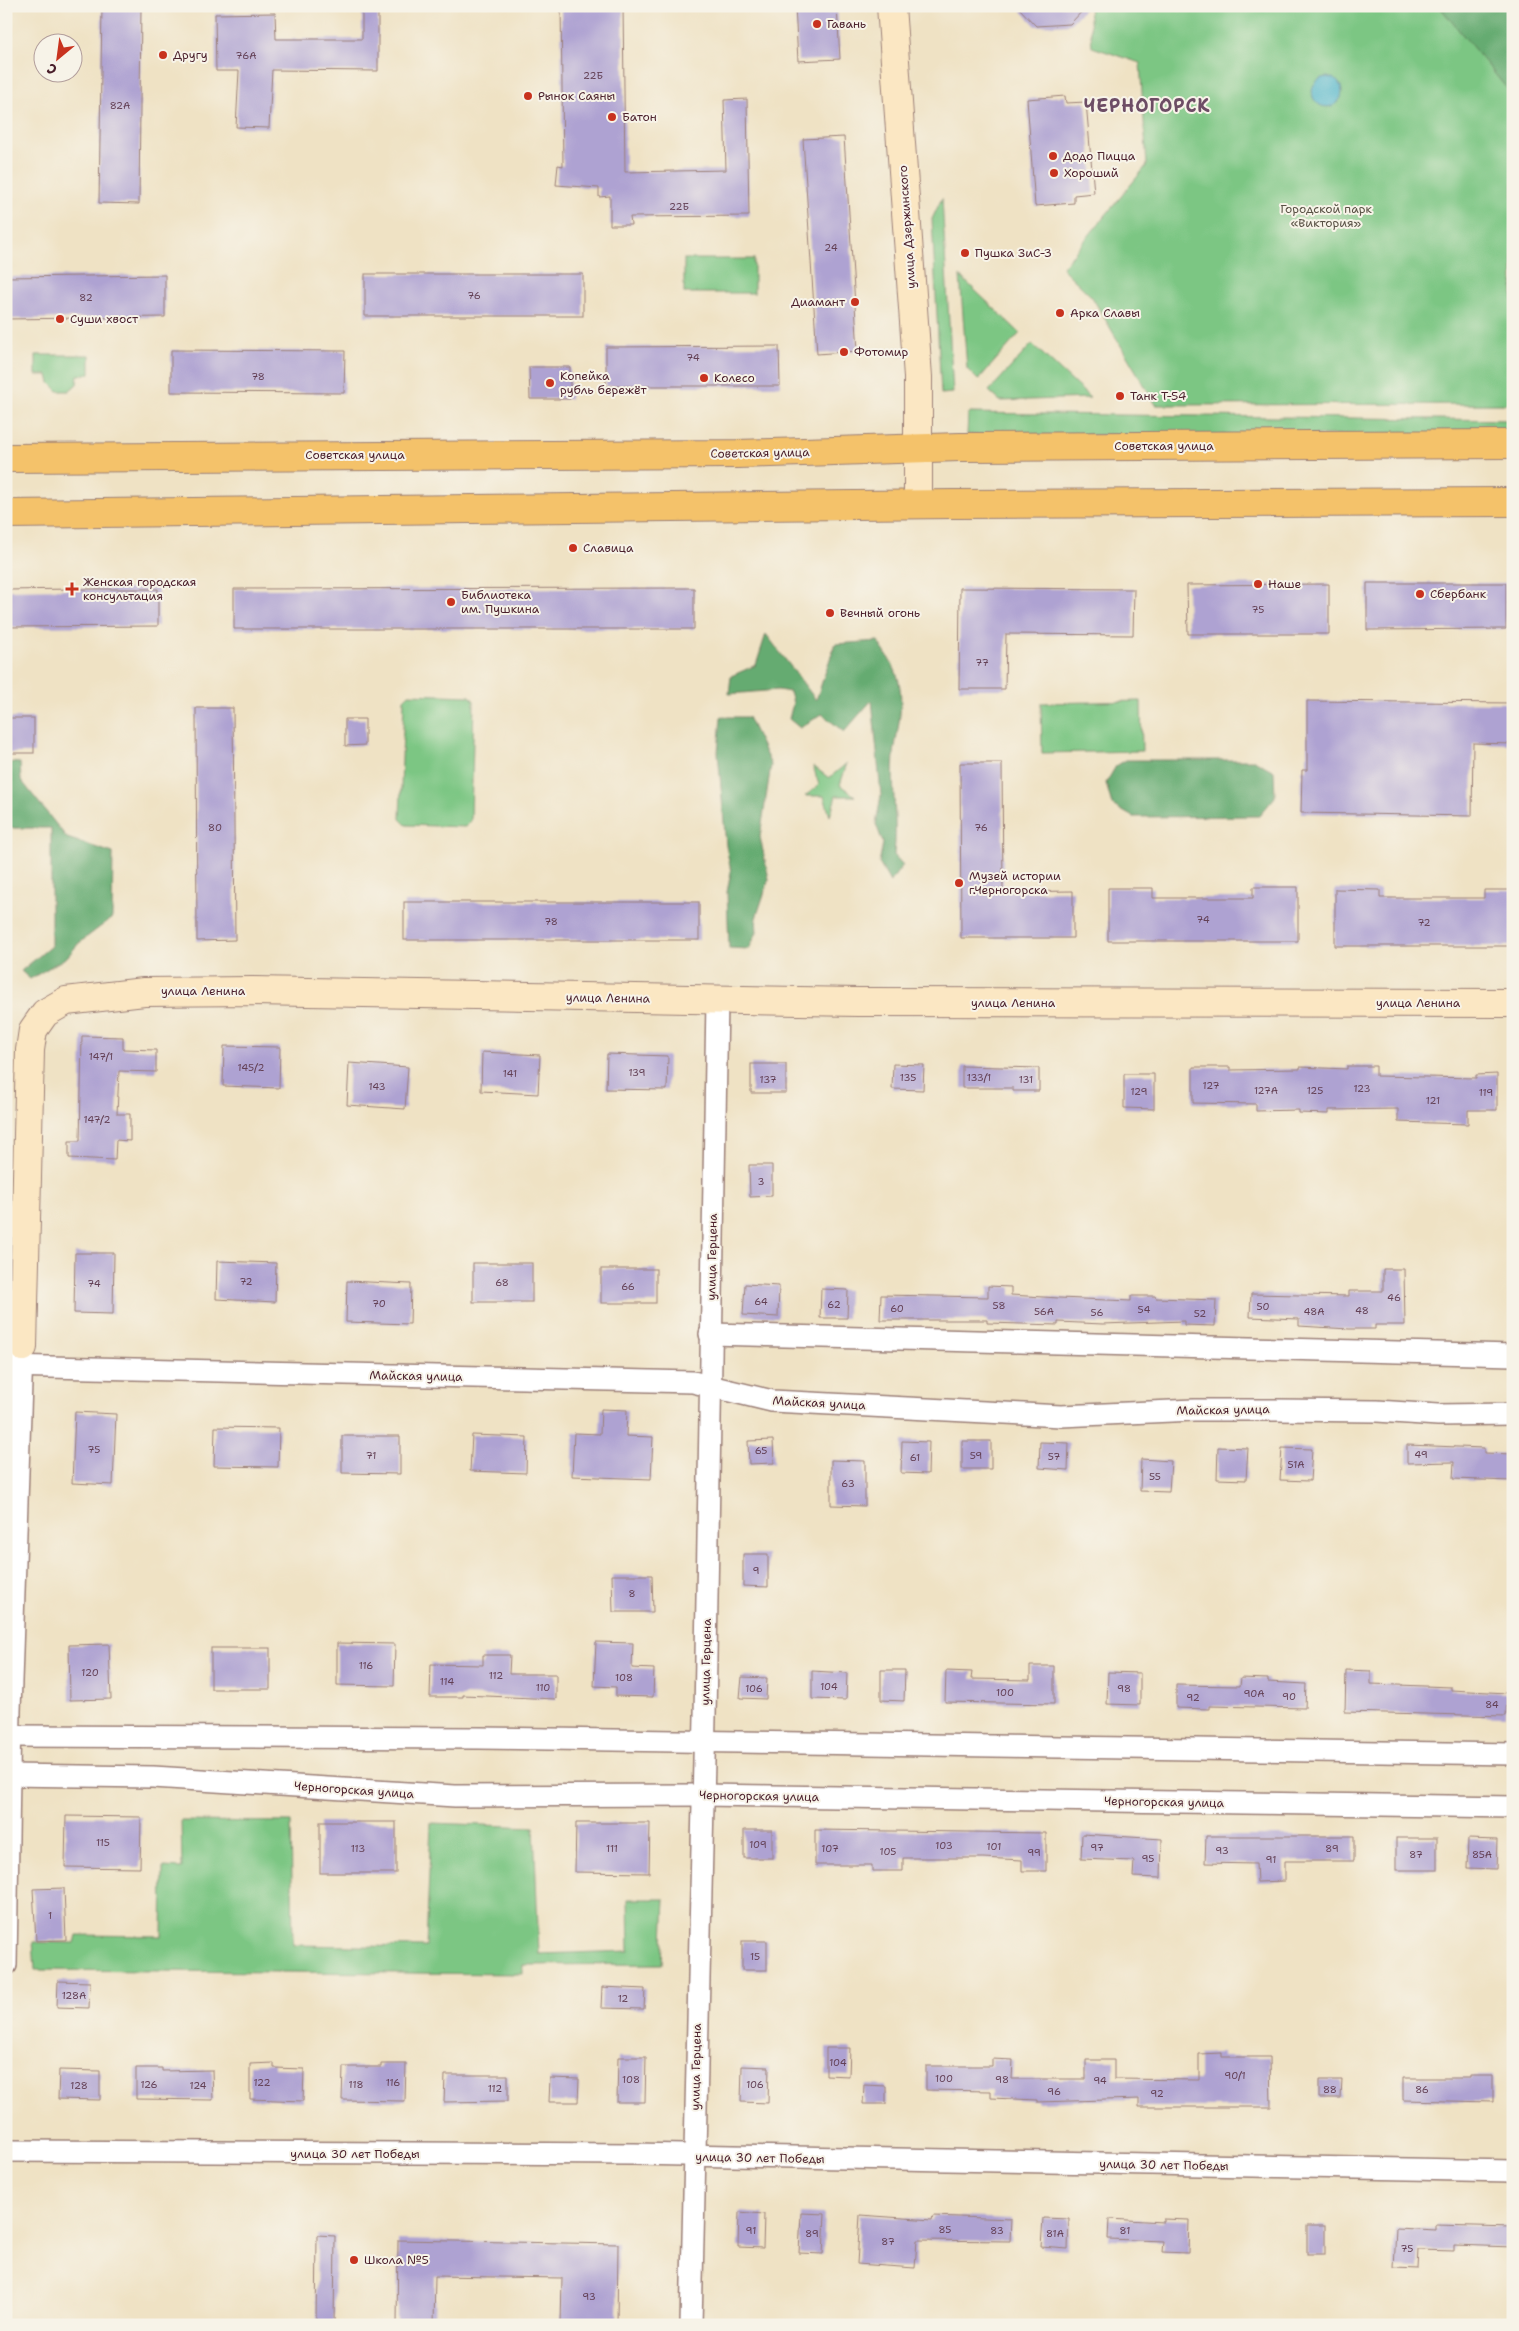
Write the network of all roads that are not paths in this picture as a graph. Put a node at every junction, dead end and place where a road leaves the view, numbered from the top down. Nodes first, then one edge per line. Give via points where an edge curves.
1 (892, 6) edge
2 (1513, 444) edge
3 (919, 449) junction
4 (6, 458) edge
5 (1513, 502) edge
6 (918, 504) junction
7 (6, 514) edge
8 (717, 1000) junction
9 (1513, 1004) edge
10 (710, 1334) junction
11 (1513, 1355) edge
12 (17, 1360) edge
13 (710, 1385) junction
14 (1513, 1414) edge
15 (8, 1736) edge
16 (704, 1743) junction
17 (1513, 1754) edge
18 (8, 1775) edge
19 (702, 1796) junction
20 (1513, 1807) edge
21 (6, 1965) edge
22 (6, 2151) edge
23 (694, 2156) junction
24 (1513, 2171) edge
25 (691, 2325) edge

1 - 3 street, улица Дзержинского via 918,377
2 - 3 main road, Советская улица
3 - 4 main road, Советская улица via 727,454
3 - 6 street, улица Дзержинского
5 - 6 main road
6 - 7 main road
8 - 9 street, улица Ленина
8 - 10 street, улица Герцена
8 - 12 street, улица Ленина via 253,991 144,992 66,1001 45,1014 33,1030 30,1050
10 - 11 street
10 - 13 street, улица Герцена
12 - 13 street, Майская улица
12 - 15 street
13 - 14 street, Майская улица via 772,1401 1061,1416 1194,1410
13 - 16 street, улица Герцена
15 - 16 street via 479,1738
15 - 18 street
16 - 17 street
16 - 19 street, улица Герцена
18 - 19 street, Черногорская улица via 153,1777 455,1796
18 - 21 street
19 - 20 street, Черногорская улица
19 - 23 street, улица Герцена
22 - 23 street, улица 30 лет Победы
23 - 24 street, улица 30 лет Победы
23 - 25 street, улица Герцена

